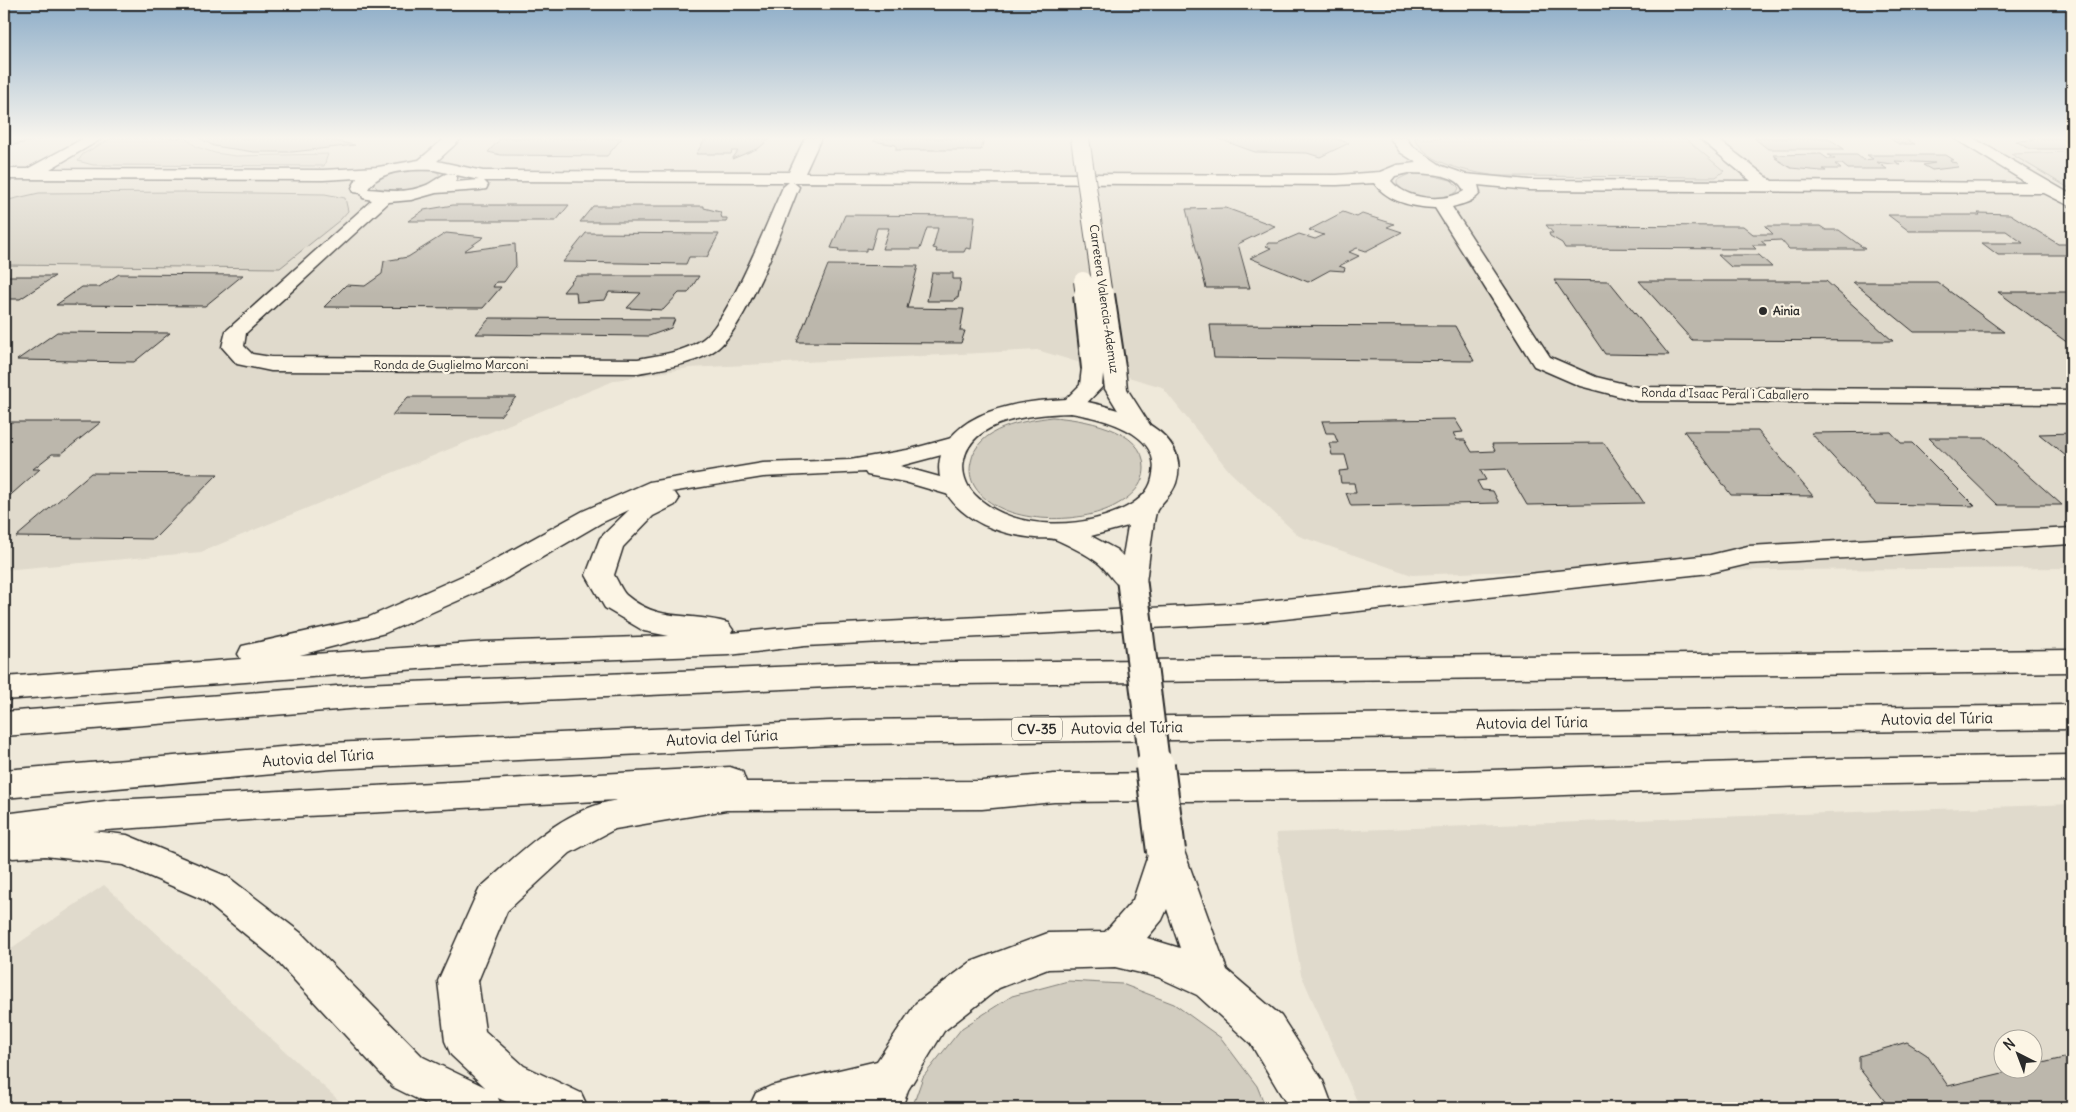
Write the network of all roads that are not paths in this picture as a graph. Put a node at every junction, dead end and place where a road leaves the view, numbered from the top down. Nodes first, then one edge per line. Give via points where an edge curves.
1 (364, 190) edge
2 (427, 190) edge
3 (789, 190) edge
4 (1074, 190) edge
5 (1085, 190) edge
6 (1401, 190) edge
7 (1472, 190) edge
8 (1494, 190) edge
9 (2051, 190) edge
10 (1472, 193) junction
11 (386, 196) junction
12 (1440, 202) junction
13 (2072, 202) edge
14 (1103, 368) junction
15 (2072, 397) edge
16 (1071, 406) junction
17 (1138, 425) junction
18 (959, 443) junction
19 (850, 467) junction
20 (710, 477) junction
21 (956, 488) junction
22 (1144, 508) junction
23 (1062, 532) junction
24 (2072, 536) edge
25 (1132, 582) junction
26 (805, 636) junction
27 (2072, 662) edge
28 (74, 682) junction
29 (4, 689) edge
30 (2072, 717) edge
31 (4, 724) edge
32 (2072, 768) edge
33 (4, 784) edge
34 (1054, 788) junction
35 (4, 828) edge
36 (4, 844) edge
37 (1166, 851) junction
38 (1115, 949) junction
39 (1211, 982) junction
40 (885, 1094) edge
41 (480, 1108) edge
42 (566, 1108) edge
43 (771, 1108) edge
44 (1311, 1108) edge

1 - 11 main road
2 - 11 main road
3 - 11 main road, Ronda de Guglielmo Marconi via 728,323 713,342 686,355 638,366 271,364 244,359 232,346 236,331
4 - 14 main road, Carretera Valencia-Ademuz, bridge
5 - 14 main road, Carretera Valencia-Ademuz, bridge
6 - 12 main road via 1413,200
7 - 10 main road
8 - 10 main road
9 - 13 main road
10 - 12 main road via 1461,200
12 - 15 main road, Ronda d'Isaac Peral i Caballero via 1542,361 1564,374 1596,386 1637,394
14 - 16 main road, Carretera Valencia-Ademuz via 1091,388
14 - 17 main road, Carretera Valencia-Ademuz
16 - 17 main road via 1118,416
16 - 18 main road via 1037,406 1005,413 978,426
17 - 22 main road via 1155,440 1166,456 1167,474 1160,492
18 - 19 main road via 910,457
18 - 21 main road via 950,473
19 - 20 main road via 763,470
19 - 21 main road via 908,475
20 - 26 main road via 644,510 610,544 600,575 615,601 654,624
20 - 28 main road via 658,487 592,517 488,576 375,626 270,652 145,667
21 - 23 main road via 972,506 996,520 1028,529
22 - 23 main road via 1121,521 1094,529
22 - 25 main road
23 - 25 main road via 1107,556
24 - 26 main road via 1748,555 1710,564 1248,613
25 - 37 main road, bridge
26 - 28 main road via 729,644 485,652
27 - 31 main road via 872,674 362,696
28 - 29 main road
30 - 33 main road, Autovia del Túria / CV-35 via 853,732 331,756
32 - 34 main road via 1824,772 1459,785
34 - 35 main road via 982,779 692,782 114,814
34 - 42 main road via 982,795 726,796 609,816 557,842 493,900 458,981 466,1041 509,1081
36 - 41 main road via 45,841 127,850 215,888 287,946 408,1072
37 - 38 main road via 1149,908
37 - 39 main road
38 - 39 main road via 1164,960
38 - 40 main road via 1048,951 985,975 930,1018
39 - 44 main road via 1266,1030 1308,1096
40 - 43 main road

